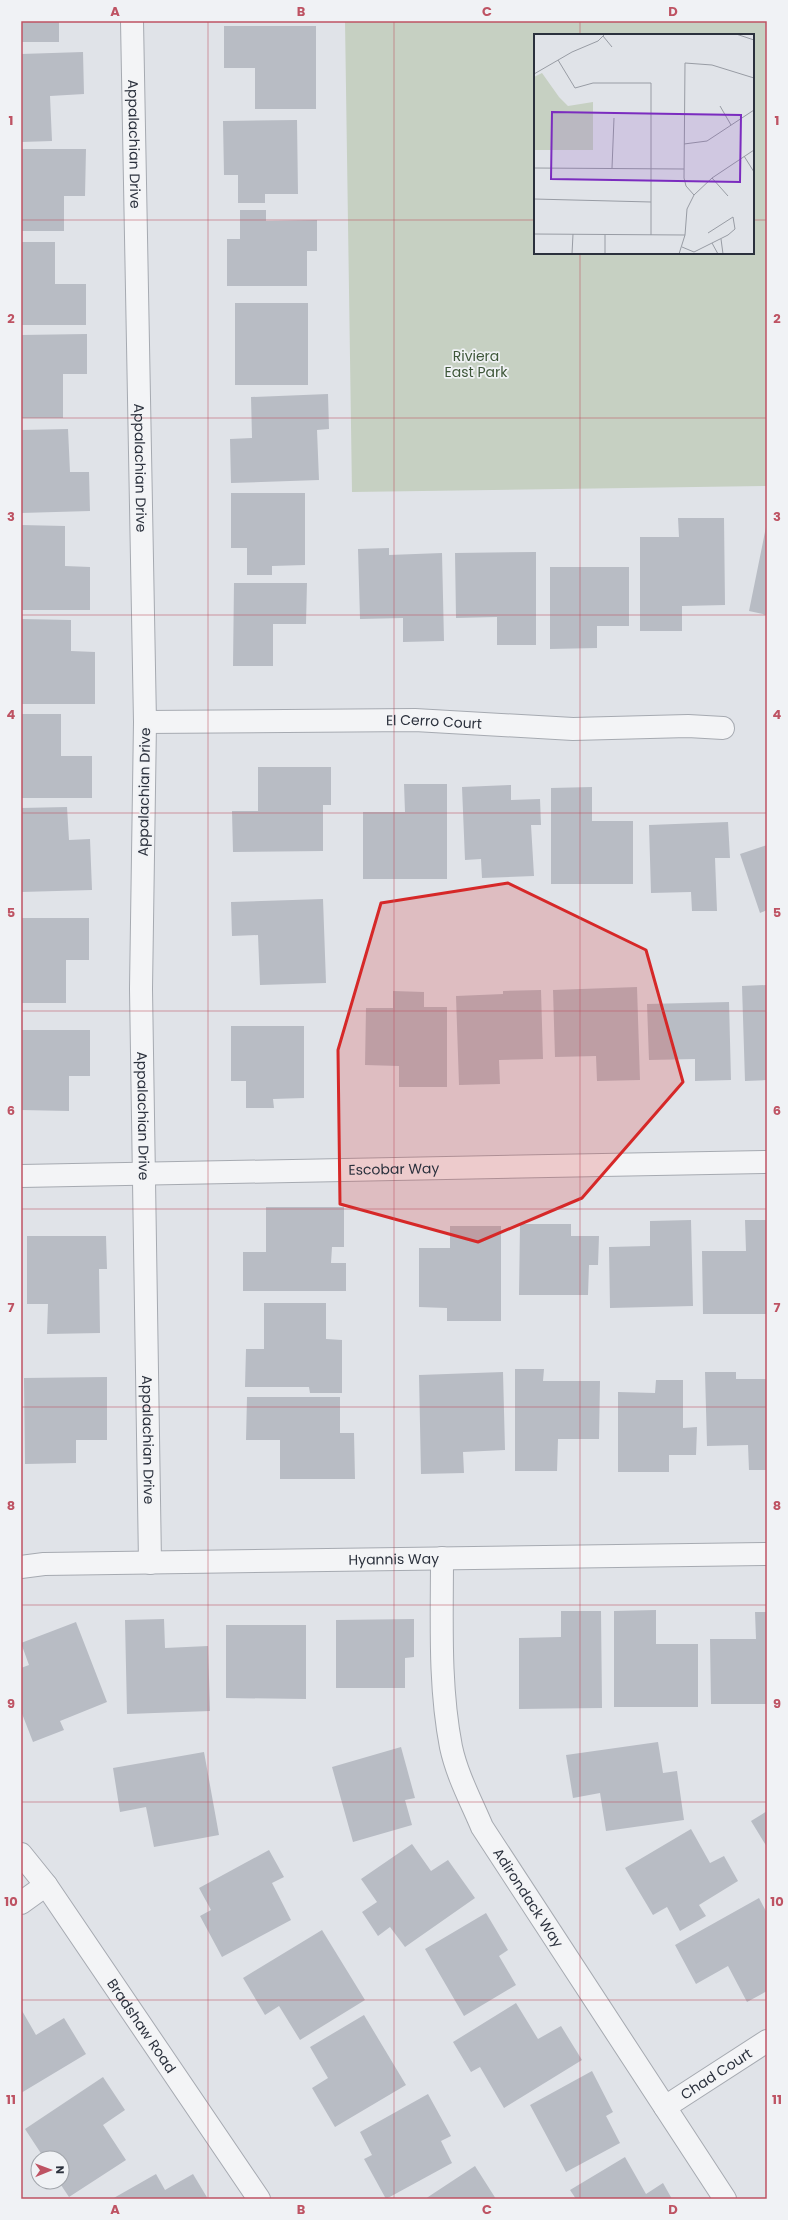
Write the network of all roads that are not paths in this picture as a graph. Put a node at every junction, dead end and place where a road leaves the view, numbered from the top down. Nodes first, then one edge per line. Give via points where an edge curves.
1 (132, 21) edge
2 (145, 722) junction
3 (723, 728) dead end
4 (767, 1162) edge
5 (144, 1174) junction
6 (21, 1176) edge
7 (767, 1554) edge
8 (442, 1558) junction
9 (150, 1563) junction
10 (21, 1567) edge
11 (21, 1854) edge
12 (46, 1885) junction
13 (21, 1903) edge
14 (767, 2041) edge
15 (665, 2107) junction
16 (259, 2199) edge
17 (725, 2199) edge

1 - 2 street, Appalachian Drive
2 - 3 street, El Cerro Court via 415,720 573,729 688,726
2 - 5 street, Appalachian Drive via 141,989
4 - 5 street, Escobar Way
5 - 6 street, Escobar Way
5 - 9 street, Appalachian Drive
7 - 8 street, Hyannis Way
8 - 9 street, Hyannis Way
8 - 15 street, Adirondack Way via 443,1691 451,1748 459,1775 482,1826
9 - 10 street, Hyannis Way via 44,1564
11 - 12 street, Bradshaw Road
12 - 13 street
12 - 16 street, Bradshaw Road
14 - 15 street, Chad Court
15 - 17 street, Adirondack Way

